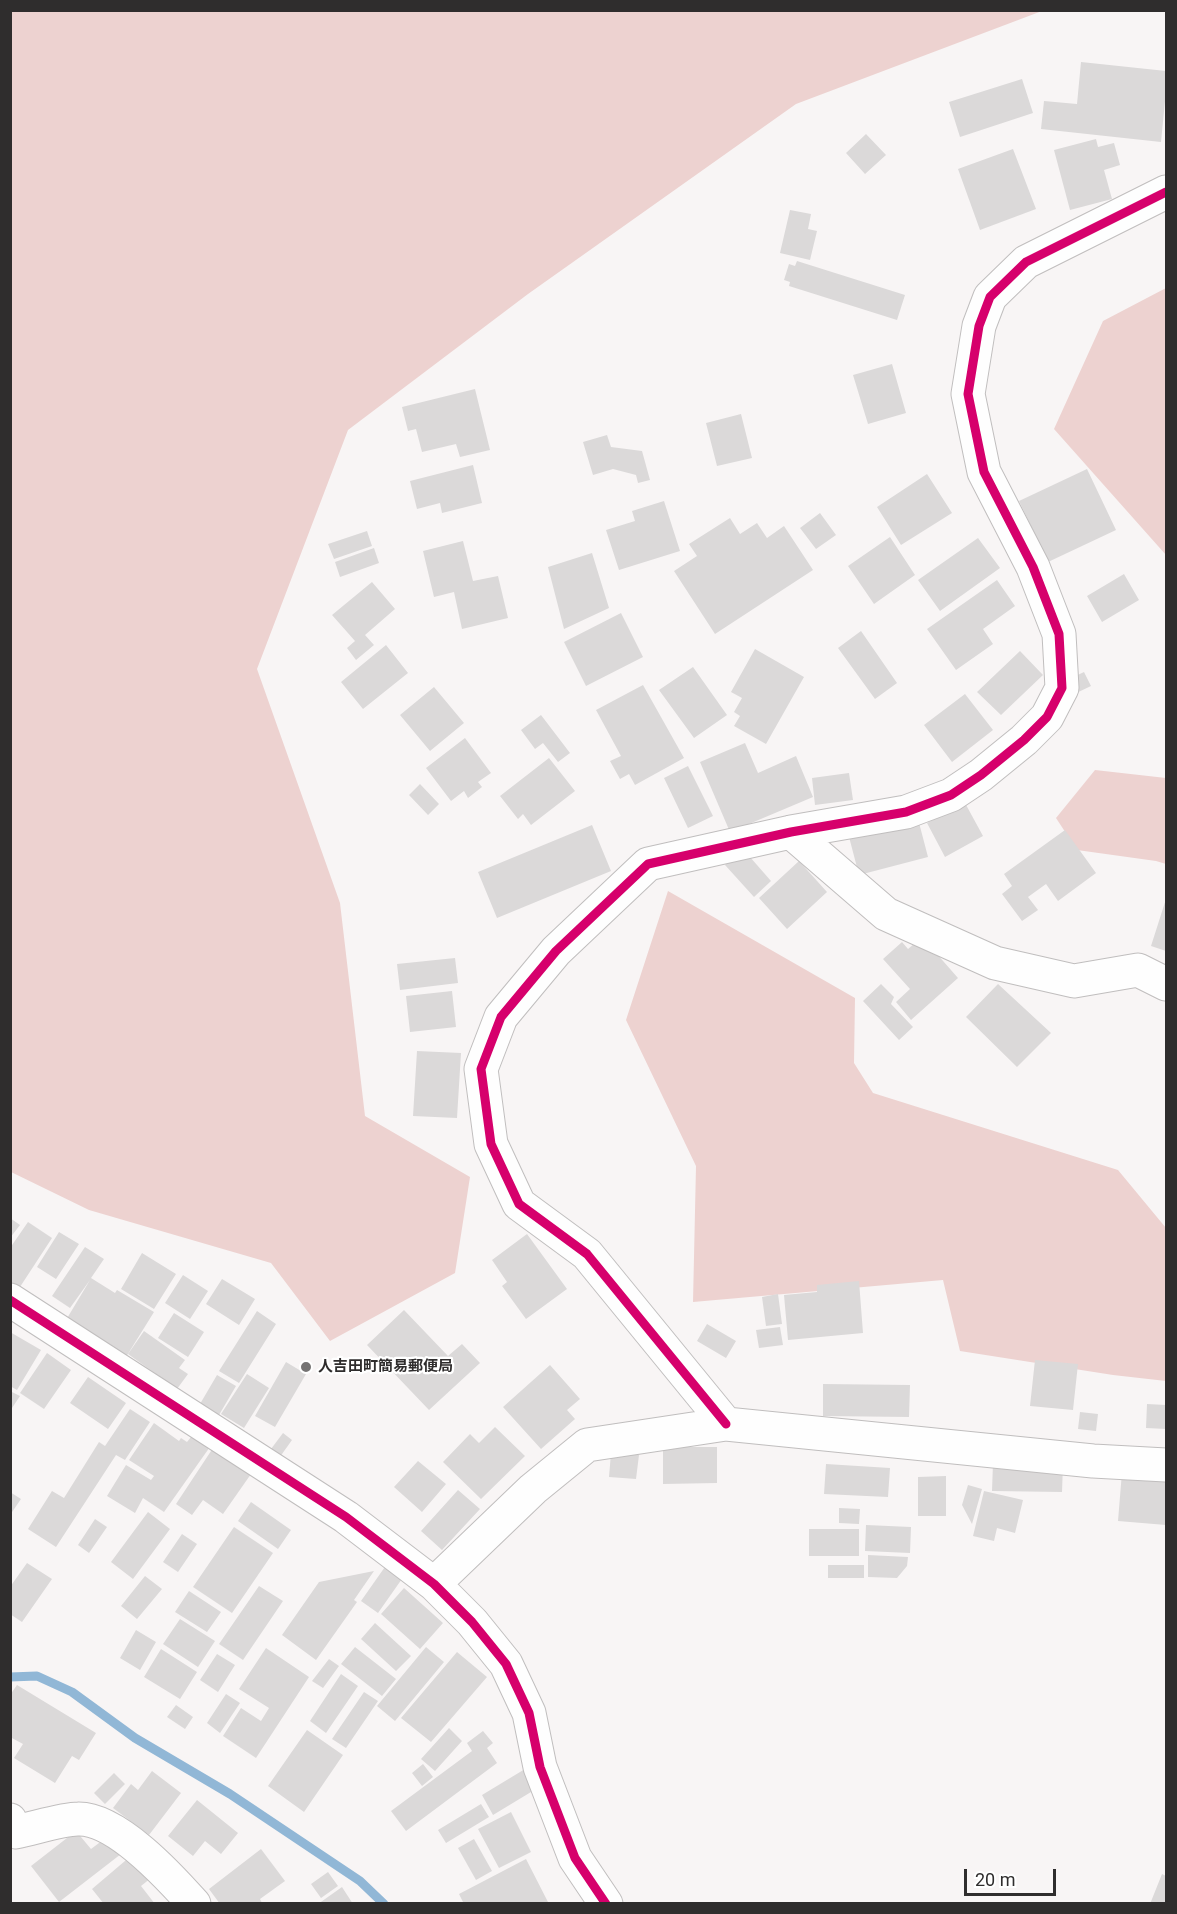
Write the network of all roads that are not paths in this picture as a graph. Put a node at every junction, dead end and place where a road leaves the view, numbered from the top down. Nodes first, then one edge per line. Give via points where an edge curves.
1 (1167, 192) edge
2 (791, 832) junction
3 (1167, 984) edge
4 (10, 1300) edge
5 (726, 1425) junction
6 (1167, 1465) edge
7 (434, 1584) junction
8 (10, 1820) edge
9 (194, 1904) edge
10 (606, 1904) edge

1 - 2 street via 1026,262 990,297 979,326 968,394 984,472 1033,567 1059,634 1062,688 1047,717 981,775 951,795 906,812
2 - 3 street via 886,914 995,963 1074,981 1138,970
2 - 5 street via 648,864 556,951 501,1017 481,1069 491,1144 519,1204 587,1254
4 - 7 street via 346,1517
5 - 6 street
5 - 7 street via 586,1445 533,1489
7 - 10 street via 506,1664 529,1713 540,1767 575,1858
8 - 9 street via 15,1832 79,1819 109,1827 162,1869

